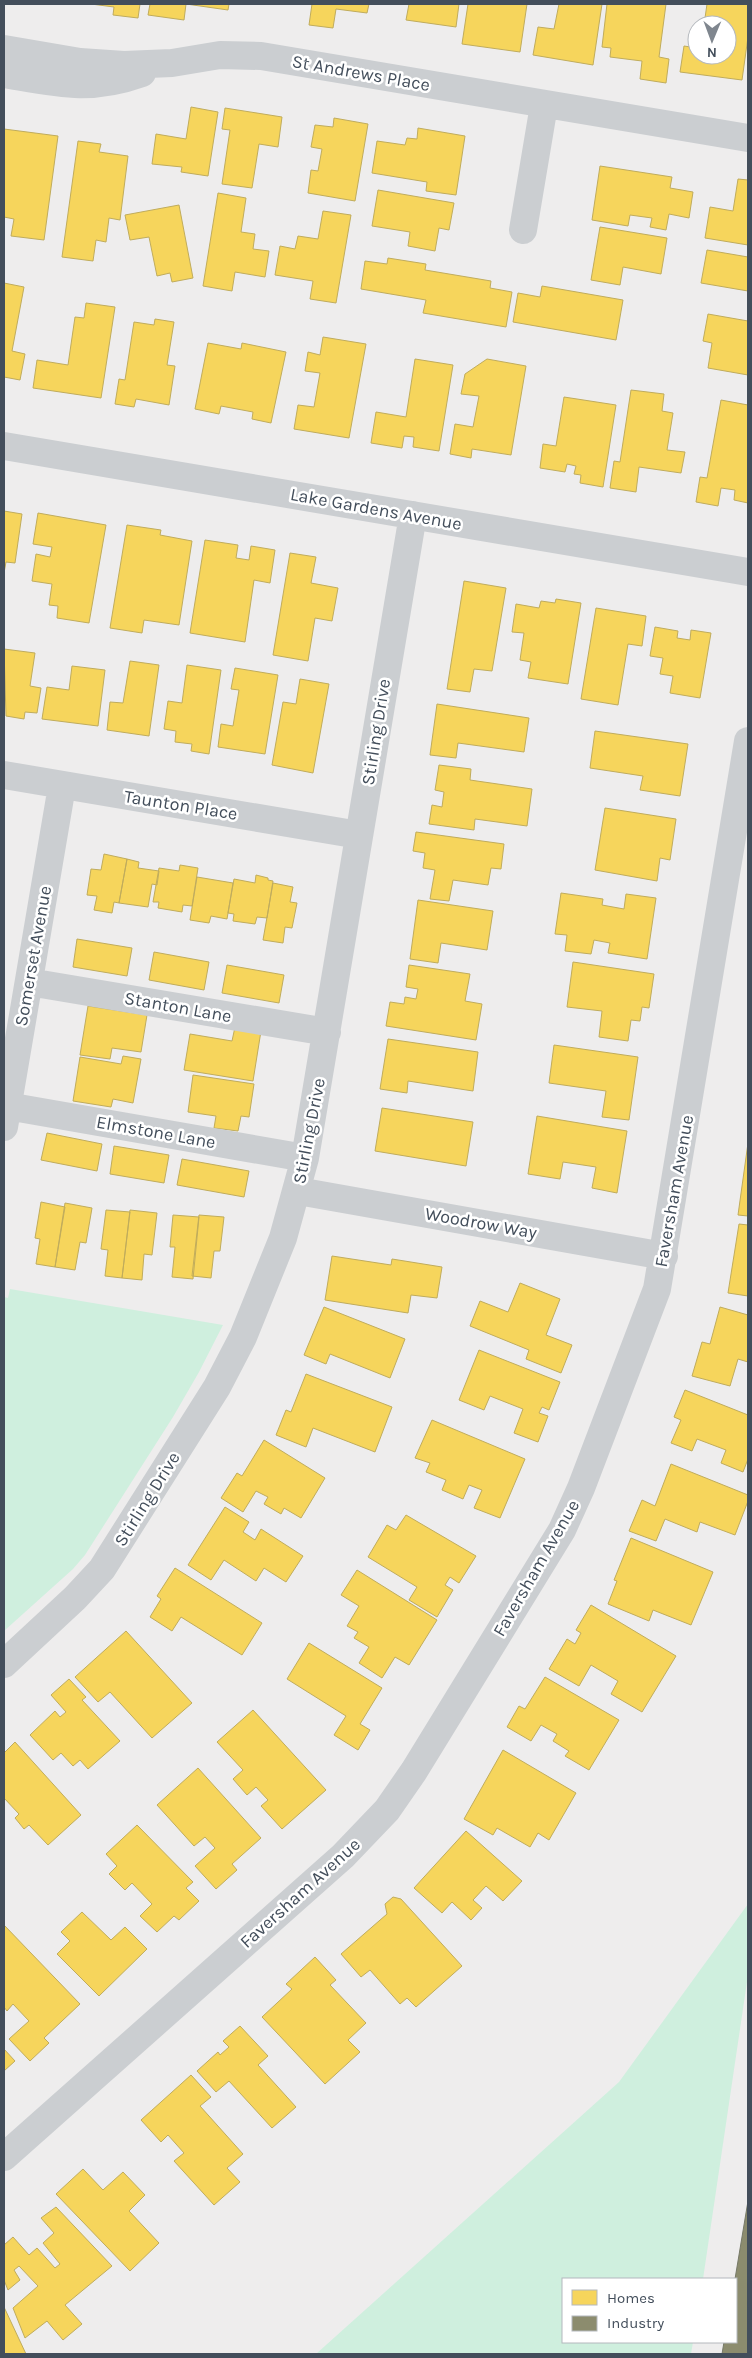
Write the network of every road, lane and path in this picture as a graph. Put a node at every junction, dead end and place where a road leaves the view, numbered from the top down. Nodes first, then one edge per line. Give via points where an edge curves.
1 (4, 49) edge
2 (177, 62) junction
3 (4, 74) edge
4 (544, 104) junction
5 (748, 138) edge
6 (523, 230) dead end
7 (4, 446) edge
8 (413, 515) junction
9 (748, 572) edge
10 (748, 741) edge
11 (4, 775) edge
12 (62, 786) junction
13 (359, 835) junction
14 (29, 982) junction
15 (327, 1032) junction
16 (6, 1116) edge
17 (305, 1158) junction
18 (298, 1191) junction
19 (664, 1256) junction
20 (4, 1664) edge
21 (4, 2157) edge

1 - 2 street, St Andrews Place via 96,64
2 - 3 street, St Andrews Place via 124,80 96,85 72,85
2 - 4 street, St Andrews Place via 220,54 261,56
4 - 5 street, St Andrews Place
4 - 6 street
7 - 8 street, Lake Gardens Avenue
8 - 9 street, Lake Gardens Avenue
8 - 13 street, Stirling Drive
10 - 19 street, Faversham Avenue
11 - 12 street, Taunton Place
12 - 13 street, Taunton Place
12 - 14 street, Somerset Avenue
13 - 15 street, Stirling Drive
14 - 15 street, Stanton Lane
14 - 16 street, Somerset Avenue
15 - 17 street, Stirling Drive
16 - 17 street, Elmstone Lane
17 - 18 street, Stirling Drive
18 - 19 street, Woodrow Way
18 - 20 street, Stirling Drive via 283,1238 243,1337 191,1430 102,1569
19 - 21 street, Faversham Avenue via 649,1313 562,1530 400,1791 343,1856

